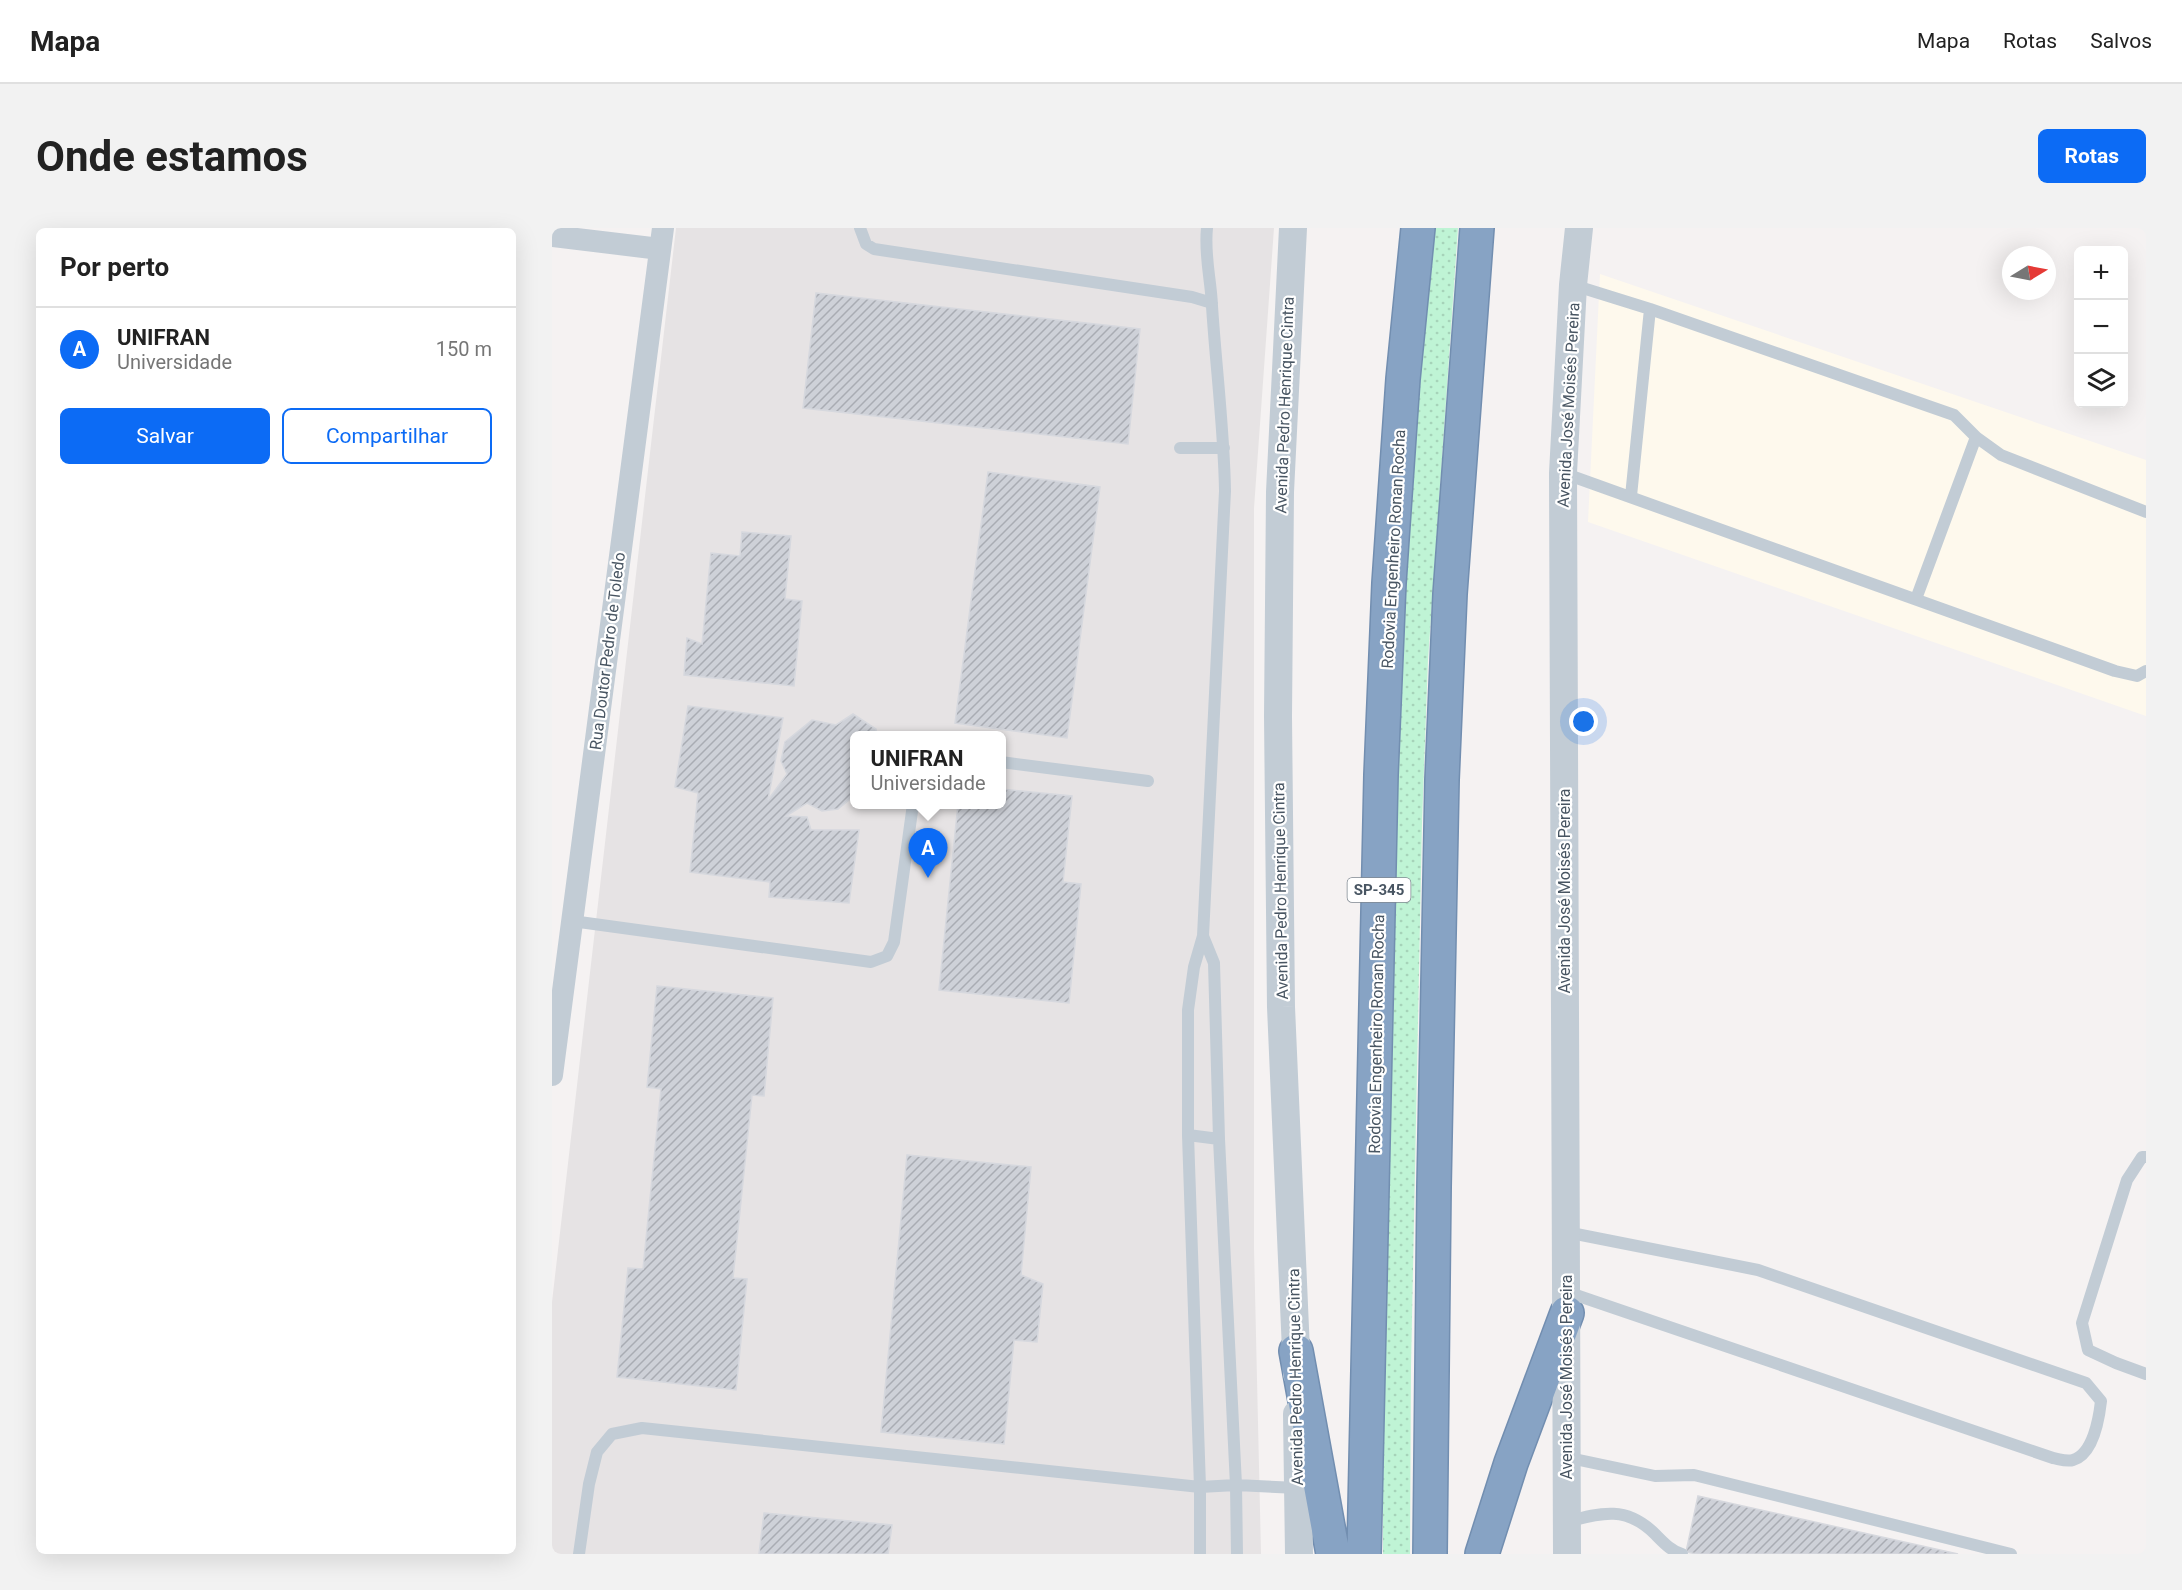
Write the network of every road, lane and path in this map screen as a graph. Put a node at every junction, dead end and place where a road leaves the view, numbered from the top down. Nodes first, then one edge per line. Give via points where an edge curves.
1 (861, 228) edge
2 (1207, 228) edge
3 (1293, 228) edge
4 (1418, 228) edge
5 (1477, 228) edge
6 (1579, 228) edge
7 (552, 236) edge
8 (661, 238) edge
9 (1573, 285) junction
10 (1212, 303) junction
11 (1650, 309) junction
12 (1976, 437) junction
13 (1180, 448) dead end
14 (1224, 448) junction
15 (1563, 473) junction
16 (1631, 496) junction
17 (2146, 512) edge
18 (1916, 599) junction
19 (2146, 671) edge
20 (1006, 763) edge
21 (1148, 781) dead end
22 (912, 809) edge
23 (572, 921) junction
24 (1203, 936) junction
25 (552, 1075) edge
26 (1188, 1135) junction
27 (1219, 1138) junction
28 (2146, 1157) edge
29 (1565, 1231) junction
30 (1567, 1303) junction
31 (1296, 1351) junction
32 (2146, 1374) edge
33 (1565, 1457) junction
34 (1236, 1485) junction
35 (1200, 1487) junction
36 (1298, 1488) junction
37 (1567, 1522) junction
38 (579, 1554) edge
39 (1200, 1554) edge
40 (1237, 1554) edge
41 (1299, 1554) edge
42 (1333, 1554) edge
43 (1364, 1554) edge
44 (1430, 1554) edge
45 (1482, 1554) edge
46 (1567, 1554) edge
47 (1682, 1554) edge
48 (2011, 1554) edge

1 - 10 lane via 866,244 874,249
2 - 10 lane via 1205,247
3 - 31 street, Avenida Pedro Henrique Cintra via 1280,492 1278,728 1281,1007
4 - 43 highway, Rodovia Engenheiro Ronan Rocha / SP-345 via 1389,583
5 - 44 highway via 1450,594 1442,780
6 - 9 street, Avenida José Moisés Pereira
7 - 8 street
8 - 23 street, Rua Doutor Pedro de Toledo
9 - 11 lane
9 - 15 street, Avenida José Moisés Pereira
10 - 14 lane
11 - 12 lane via 1954,415
11 - 16 lane
12 - 17 lane via 2001,455
12 - 18 lane
13 - 14 lane
14 - 24 lane
15 - 16 lane
15 - 29 street, Avenida José Moisés Pereira
16 - 18 lane
18 - 19 lane via 2115,671 2137,676
20 - 21 lane
22 - 23 lane via 894,942 887,956 871,962
23 - 25 street, Rua Doutor Pedro de Toledo
24 - 26 lane via 1188,1010
24 - 27 lane via 1214,963
26 - 27 lane
26 - 35 lane
27 - 34 lane
28 - 32 lane via 2142,1157 2127,1180 2082,1323 2088,1350
29 - 30 street, Avenida José Moisés Pereira
29 - 30 lane via 1758,1270 2086,1383 2101,1401 2099,1423 2084,1454 2071,1461 2054,1458
30 - 33 street, Avenida José Moisés Pereira
30 - 45 highway
31 - 36 street, Avenida Pedro Henrique Cintra
31 - 42 highway
33 - 37 street, Avenida José Moisés Pereira
33 - 48 lane via 1655,1476 1694,1475
34 - 35 lane
34 - 36 lane
34 - 40 lane
35 - 38 lane via 642,1428 612,1434 597,1452
35 - 39 lane
36 - 41 street, Avenida Pedro Henrique Cintra
37 - 46 street, Avenida José Moisés Pereira
37 - 47 lane via 1596,1513 1620,1513 1643,1522 1674,1552

